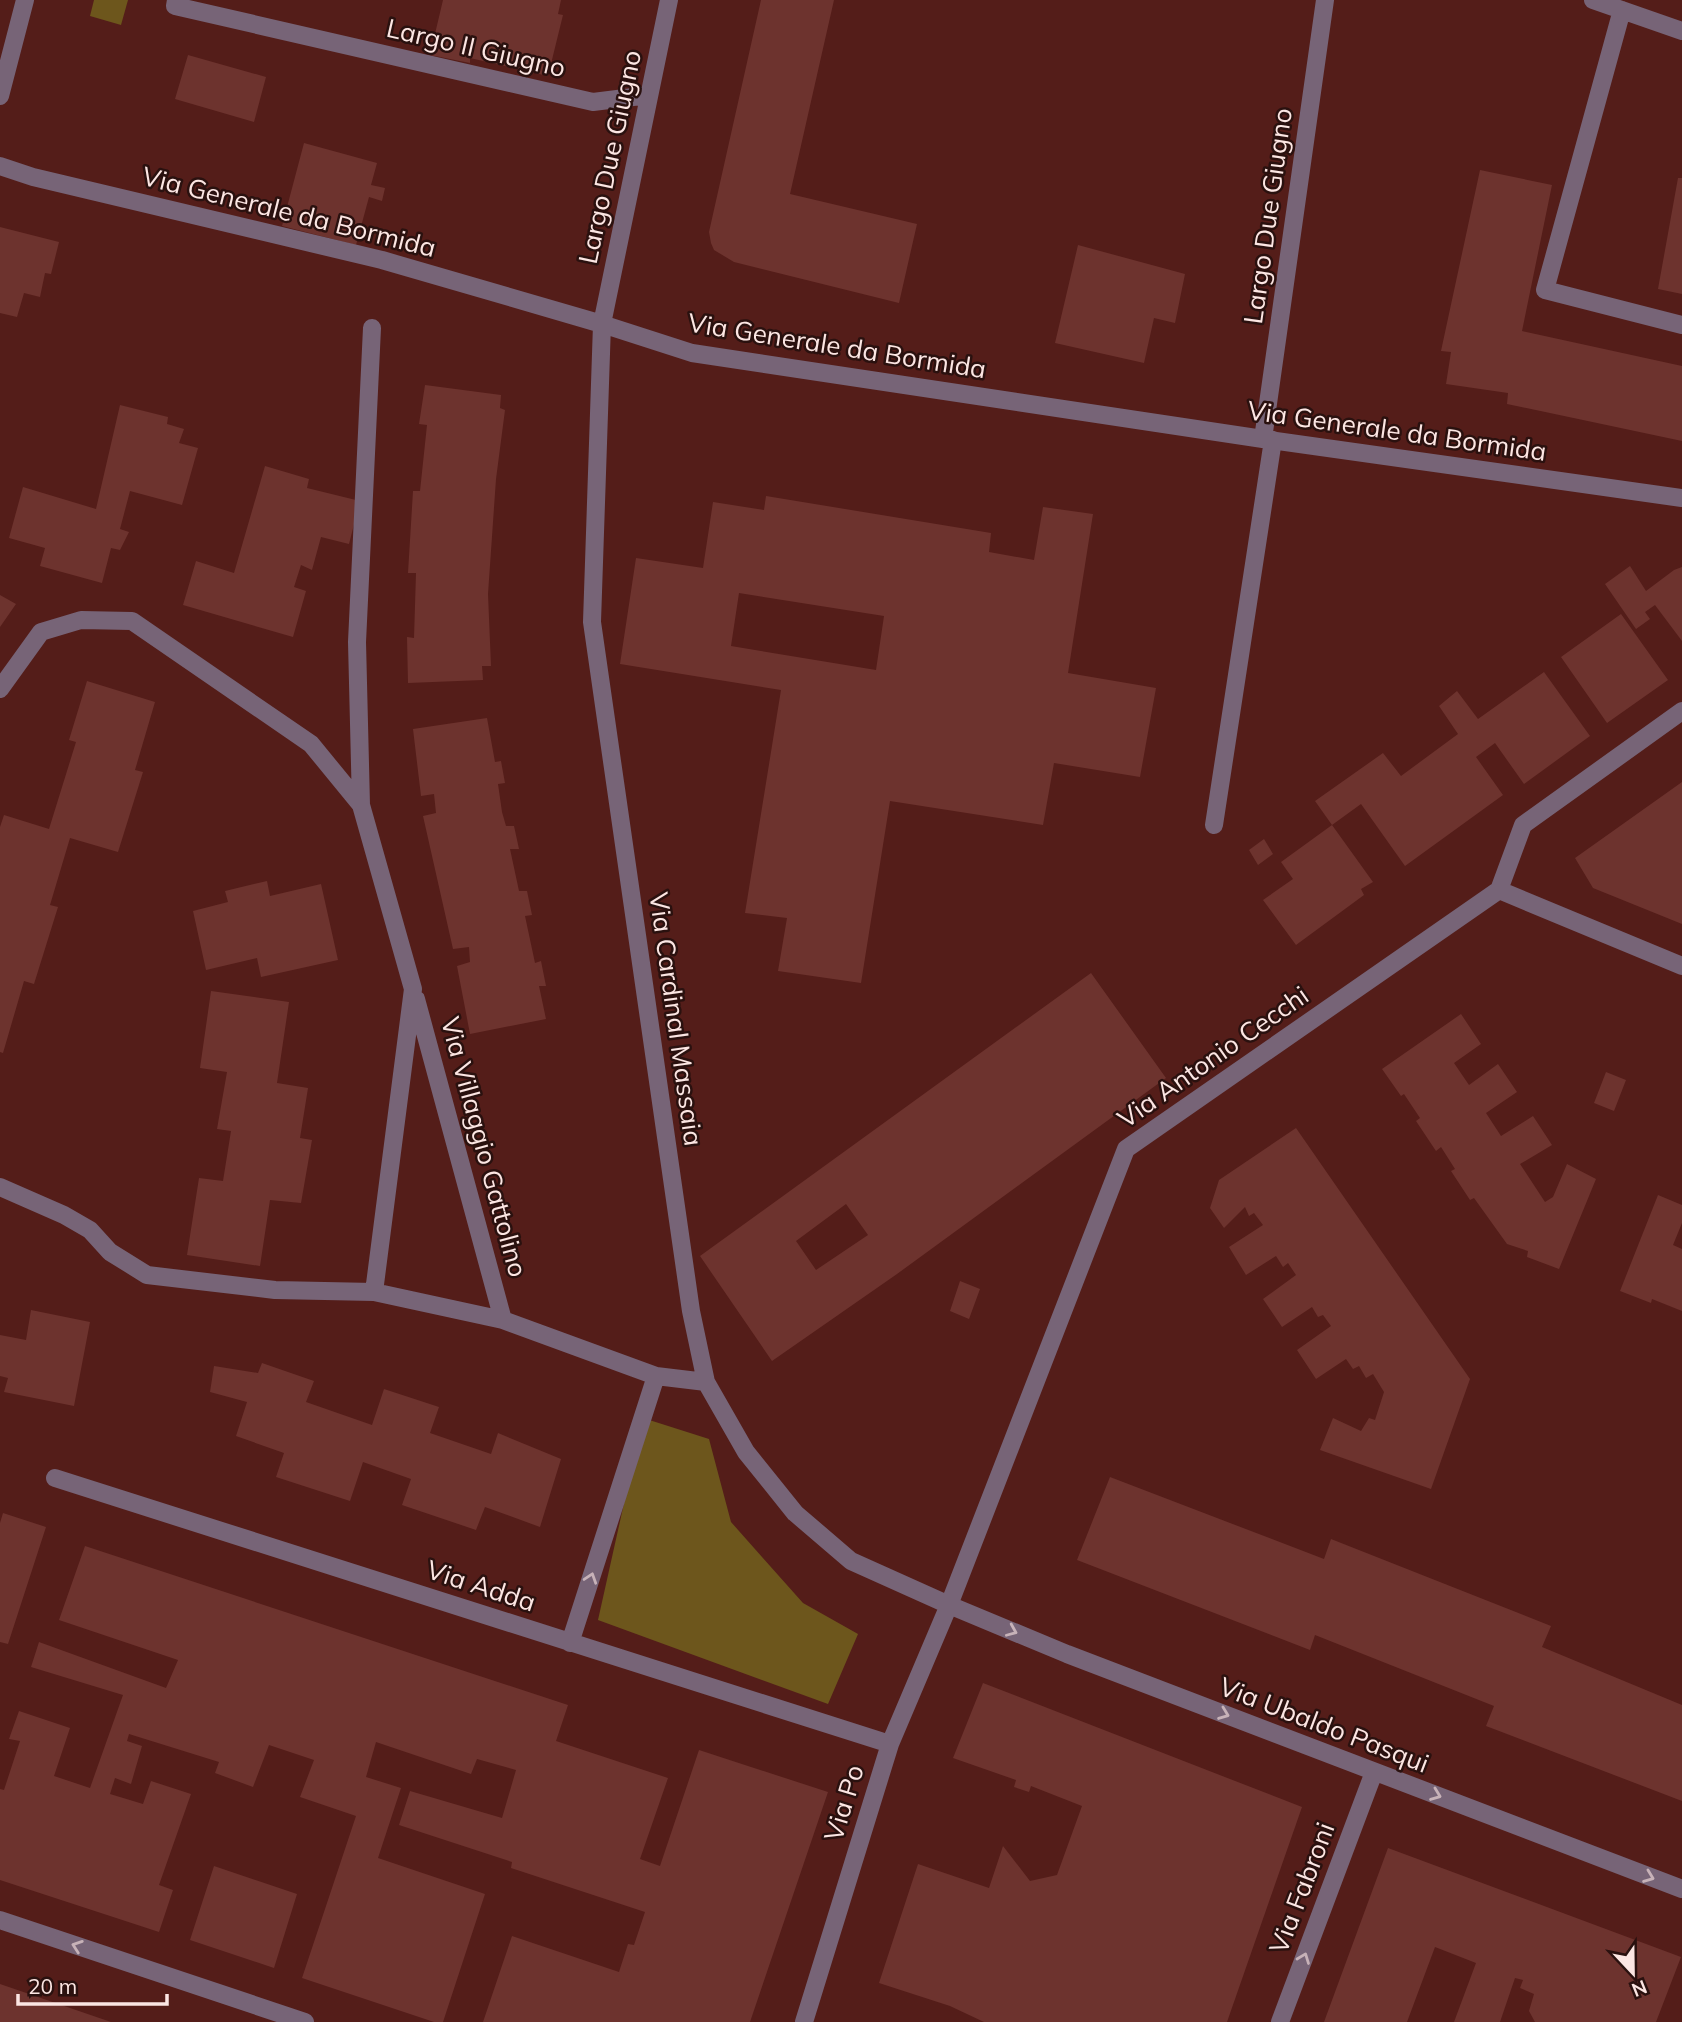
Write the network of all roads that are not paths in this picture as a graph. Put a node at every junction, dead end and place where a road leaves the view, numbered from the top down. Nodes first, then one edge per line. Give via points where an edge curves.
1 (25, 0) edge
2 (176, 0) edge
3 (669, 0) edge
4 (1325, 0) edge
5 (1593, 0) edge
6 (1622, 10) junction
7 (1682, 32) edge
8 (649, 95) junction
9 (0, 96) edge
10 (0, 166) edge
11 (602, 324) junction
12 (1682, 325) edge
13 (372, 328) dead end
14 (1268, 439) junction
15 (1682, 498) edge
16 (0, 689) edge
17 (1682, 711) edge
18 (361, 805) junction
19 (1214, 825) dead end
20 (1499, 890) junction
21 (1682, 966) edge
22 (413, 989) junction
23 (0, 1187) edge
24 (374, 1292) junction
25 (503, 1320) junction
26 (656, 1376) junction
27 (706, 1382) junction
28 (55, 1478) dead end
29 (949, 1605) junction
30 (570, 1643) junction
31 (890, 1744) junction
32 (1374, 1772) junction
33 (1682, 1889) edge
34 (0, 1920) edge
35 (305, 2022) edge
36 (804, 2022) edge
37 (1280, 2022) edge

1 - 9 street
2 - 8 street, Largo II Giugno via 175,6 593,102
3 - 8 street, Largo Due Giugno
4 - 14 street, Largo Due Giugno
5 - 6 street
6 - 7 street
6 - 12 street via 1545,290
8 - 11 street, Largo Due Giugno
10 - 11 street, Via Generale da Bormida via 382,260
11 - 14 street, Via Generale da Bormida via 692,353
11 - 27 street, Via Cardinal Massaia via 592,622 691,1311
13 - 18 street via 357,642
14 - 15 street, Via Generale da Bormida
14 - 19 street, Largo Due Giugno
16 - 18 street, Via Villaggio Gattolino via 41,632 81,620 132,621 311,744
17 - 20 street via 1523,825
18 - 22 street, Via Villaggio Gattolino
20 - 21 street
20 - 29 street, Via Antonio Cecchi via 1126,1149
22 - 24 street, Via Villaggio Gattolino
22 - 25 street, Via Villaggio Gattolino
23 - 24 street, Via Villaggio Gattolino via 90,1230 110,1252 147,1275 275,1290
24 - 25 street, Via Villaggio Gattolino
25 - 26 street, Via Villaggio Gattolino
26 - 27 street, Via Villaggio Gattolino
30 -> 26 street
27 - 29 street, Via Cardinal Massaia via 746,1451 795,1513 851,1561
28 - 30 street, Via Adda
29 - 31 street, Via Po
29 -> 32 street, Via Ubaldo Pasqui
30 - 31 street, Via Adda
31 - 36 street, Via Po
32 -> 33 street, Via Ubaldo Pasqui
37 -> 32 street, Via Fabroni
35 -> 34 street

